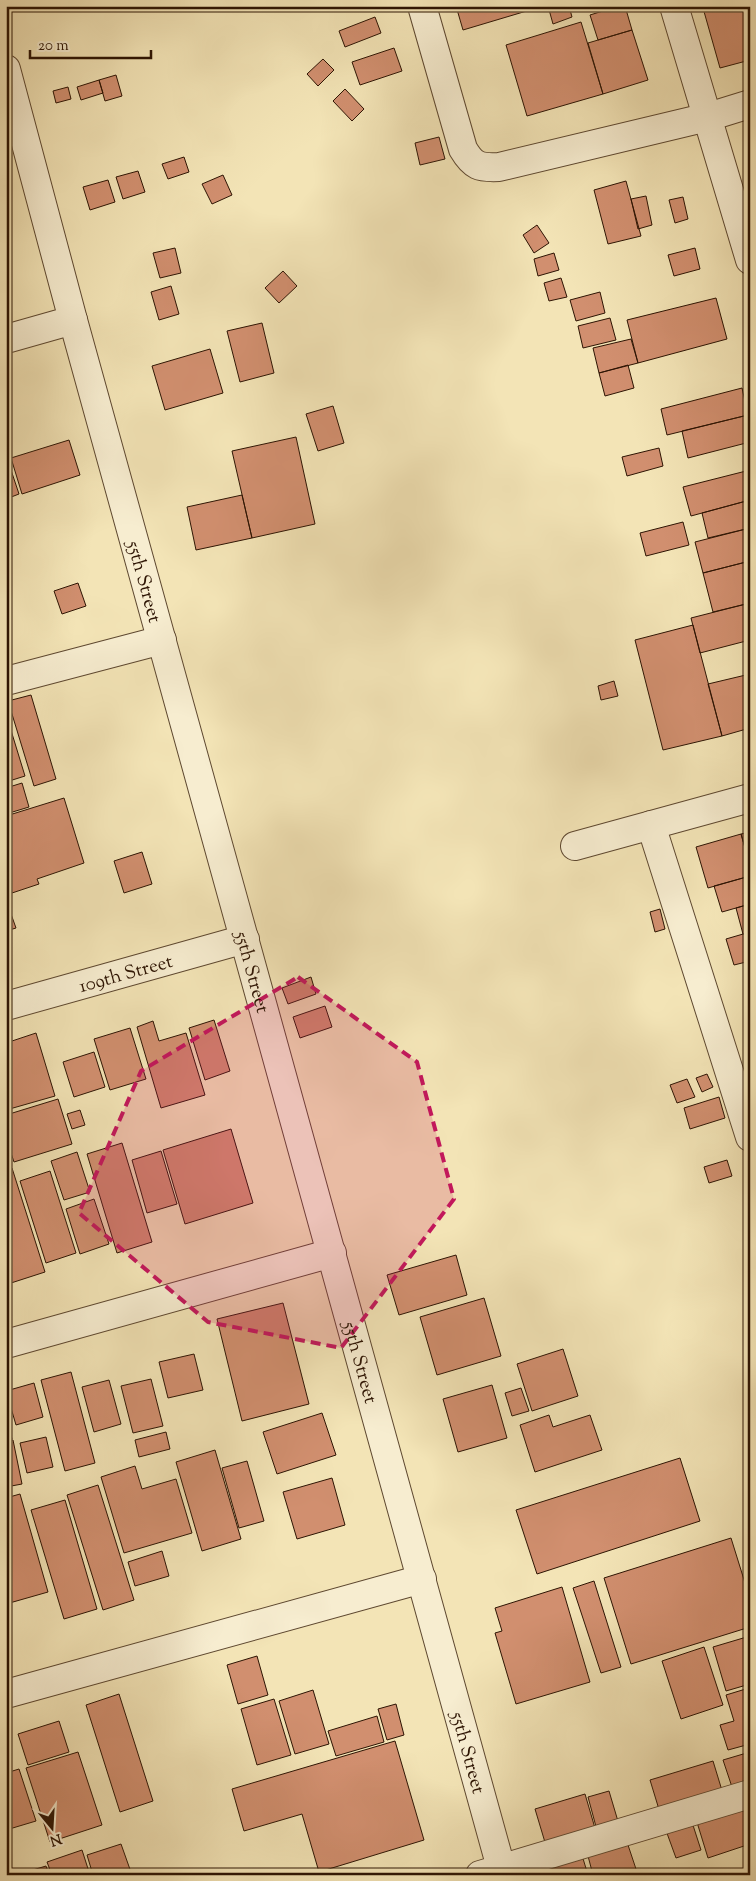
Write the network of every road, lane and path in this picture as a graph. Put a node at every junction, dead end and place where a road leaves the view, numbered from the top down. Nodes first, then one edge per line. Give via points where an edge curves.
1 (422, 6) edge
2 (674, 6) edge
3 (6, 69) edge
4 (750, 104) edge
5 (708, 117) junction
6 (750, 260) edge
7 (73, 320) junction
8 (6, 339) edge
9 (162, 640) junction
10 (6, 681) edge
11 (750, 798) edge
12 (651, 825) junction
13 (575, 846) dead end
14 (245, 939) junction
15 (6, 1006) edge
16 (750, 1137) edge
17 (332, 1253) junction
18 (6, 1344) edge
19 (422, 1579) junction
20 (6, 1694) edge
21 (750, 1794) edge
22 (495, 1873) edge

1 - 5 street via 463,149 470,162 484,168
2 - 5 street
3 - 7 street, 55th Street
4 - 5 street
5 - 6 street
7 - 8 street
7 - 9 street, 55th Street
9 - 10 street
9 - 14 street, 55th Street
11 - 12 street
12 - 13 street
12 - 16 street
14 - 15 street, 109th Street
14 - 17 street, 55th Street
17 - 18 street
17 - 19 street, 55th Street
19 - 20 street
19 - 22 street, 55th Street
21 - 22 street

